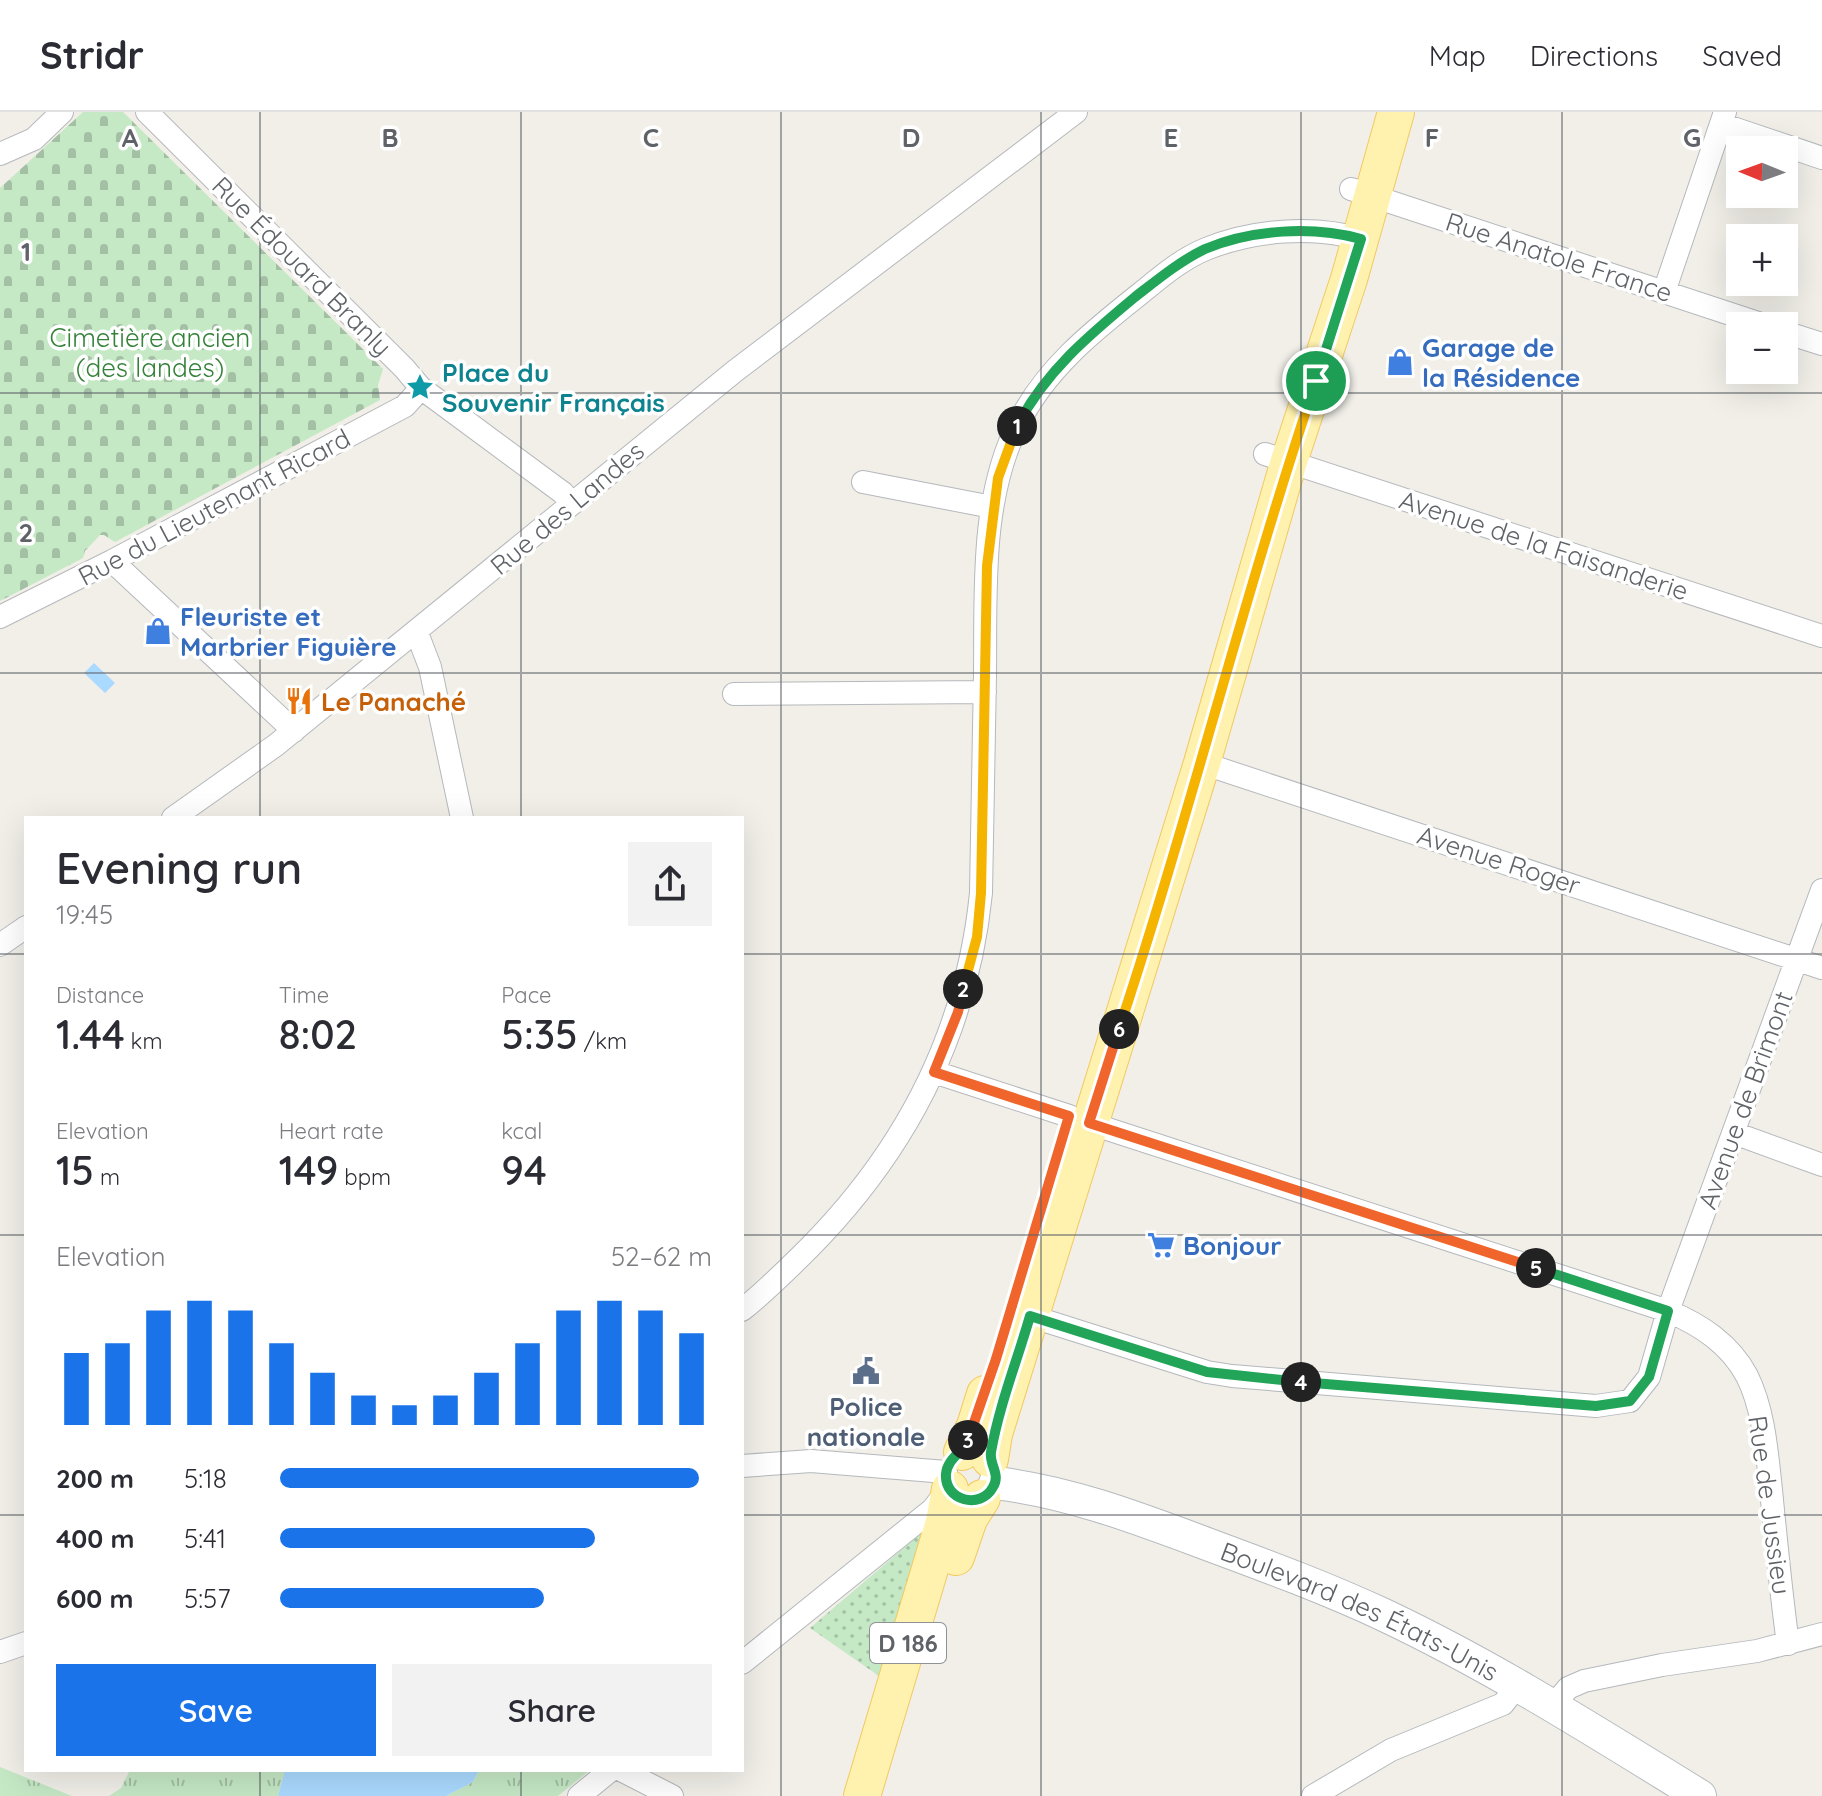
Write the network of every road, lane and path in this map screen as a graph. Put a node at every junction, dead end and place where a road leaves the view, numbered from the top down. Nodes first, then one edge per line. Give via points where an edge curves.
1 (62, 112) edge
2 (147, 112) edge
3 (1076, 112) edge
4 (1389, 114) edge
5 (1723, 118) edge
6 (0, 154) edge
7 (1822, 158) edge
8 (1362, 193) junction
9 (1350, 236) junction
10 (1664, 292) junction
11 (1726, 312) edge
12 (1798, 336) edge
13 (1822, 344) edge
14 (421, 388) junction
15 (1277, 458) junction
16 (863, 482) dead end
17 (571, 504) junction
18 (992, 507) junction
19 (112, 561) junction
20 (0, 617) edge
21 (417, 633) junction
22 (1822, 636) edge
23 (985, 692) junction
24 (734, 694) dead end
25 (294, 731) junction
26 (1192, 760) junction
27 (176, 816) edge
28 (462, 816) edge
29 (1822, 890) edge
30 (24, 928) edge
31 (0, 945) edge
32 (1796, 959) junction
33 (1822, 968) edge
34 (934, 1072) junction
35 (1079, 1120) junction
36 (1734, 1133) junction
37 (1822, 1165) edge
38 (744, 1308) edge
39 (1668, 1311) junction
40 (1030, 1316) junction
41 (744, 1466) edge
42 (968, 1477) junction
43 (1822, 1634) edge
44 (24, 1644) edge
45 (1788, 1644) junction
46 (0, 1652) edge
47 (744, 1661) edge
48 (1518, 1685) junction
49 (1553, 1706) junction
50 (609, 1772) edge
51 (625, 1772) edge
52 (579, 1796) edge
53 (672, 1796) edge
54 (862, 1796) edge
55 (883, 1796) edge
56 (1313, 1796) edge
57 (1700, 1796) edge

1 - 6 street via 34,139
2 - 14 street, Rue Édouard Branly
3 - 17 street, Rue des Landes via 735,371
4 - 8 main road, D 186
5 - 7 street
5 - 10 street
8 - 9 main road, D 186
8 - 10 street, Rue Anatole France
9 - 15 main road, D 186 via 1330,272
9 - 18 street via 1300,231 1236,239 1179,264 1084,339 1046,379 1006,451
10 - 11 street, Rue Anatole France
12 - 13 street
14 - 17 street, Rue Édouard Branly
14 - 19 street, Rue du Lieutenant Ricard via 405,406
15 - 22 street, Avenue de la Faisanderie
15 - 26 main road, D 186
16 - 18 street
17 - 21 street, Rue des Landes
18 - 23 street
19 - 20 street, Rue du Lieutenant Ricard
19 - 25 street
21 - 25 street, Rue des Landes
21 - 28 street via 430,667
23 - 24 street
23 - 34 street via 977,937 958,1012
25 - 27 street, Rue des Landes
26 - 32 street, Avenue Roger
26 - 35 main road, D 186
29 - 32 street, Avenue de Brimont
30 - 31 street
32 - 33 street, Avenue Roger
32 - 36 street, Avenue de Brimont
34 - 35 street, Rue de Jussieu
34 - 38 street via 895,1143 854,1200
35 - 39 street, Rue de Jussieu
35 - 40 main road, D 186
35 - 42 main road, D 186 via 975,1426
36 - 37 street
36 - 39 street, Avenue de Brimont
39 - 40 street, Avenue de Brimont via 1649,1377 1630,1401 1596,1406 1232,1376
39 - 45 street, Rue de Jussieu via 1715,1337 1747,1377 1764,1434
40 - 42 main road, D 186 via 994,1434
41 - 42 street, Boulevard des États-Unis via 811,1461
42 - 47 street
42 - 48 street, Boulevard des États-Unis via 1046,1489 1273,1568 1384,1615
42 - 54 main road, D 186 via 944,1522
42 - 55 main road, D 186 via 965,1528
43 - 45 street
44 - 46 street
45 - 49 street via 1584,1681 1568,1688
48 - 49 street, Boulevard des États-Unis
48 - 56 street via 1503,1704 1391,1750
49 - 57 street, Boulevard des États-Unis
50 - 52 street
51 - 53 street

